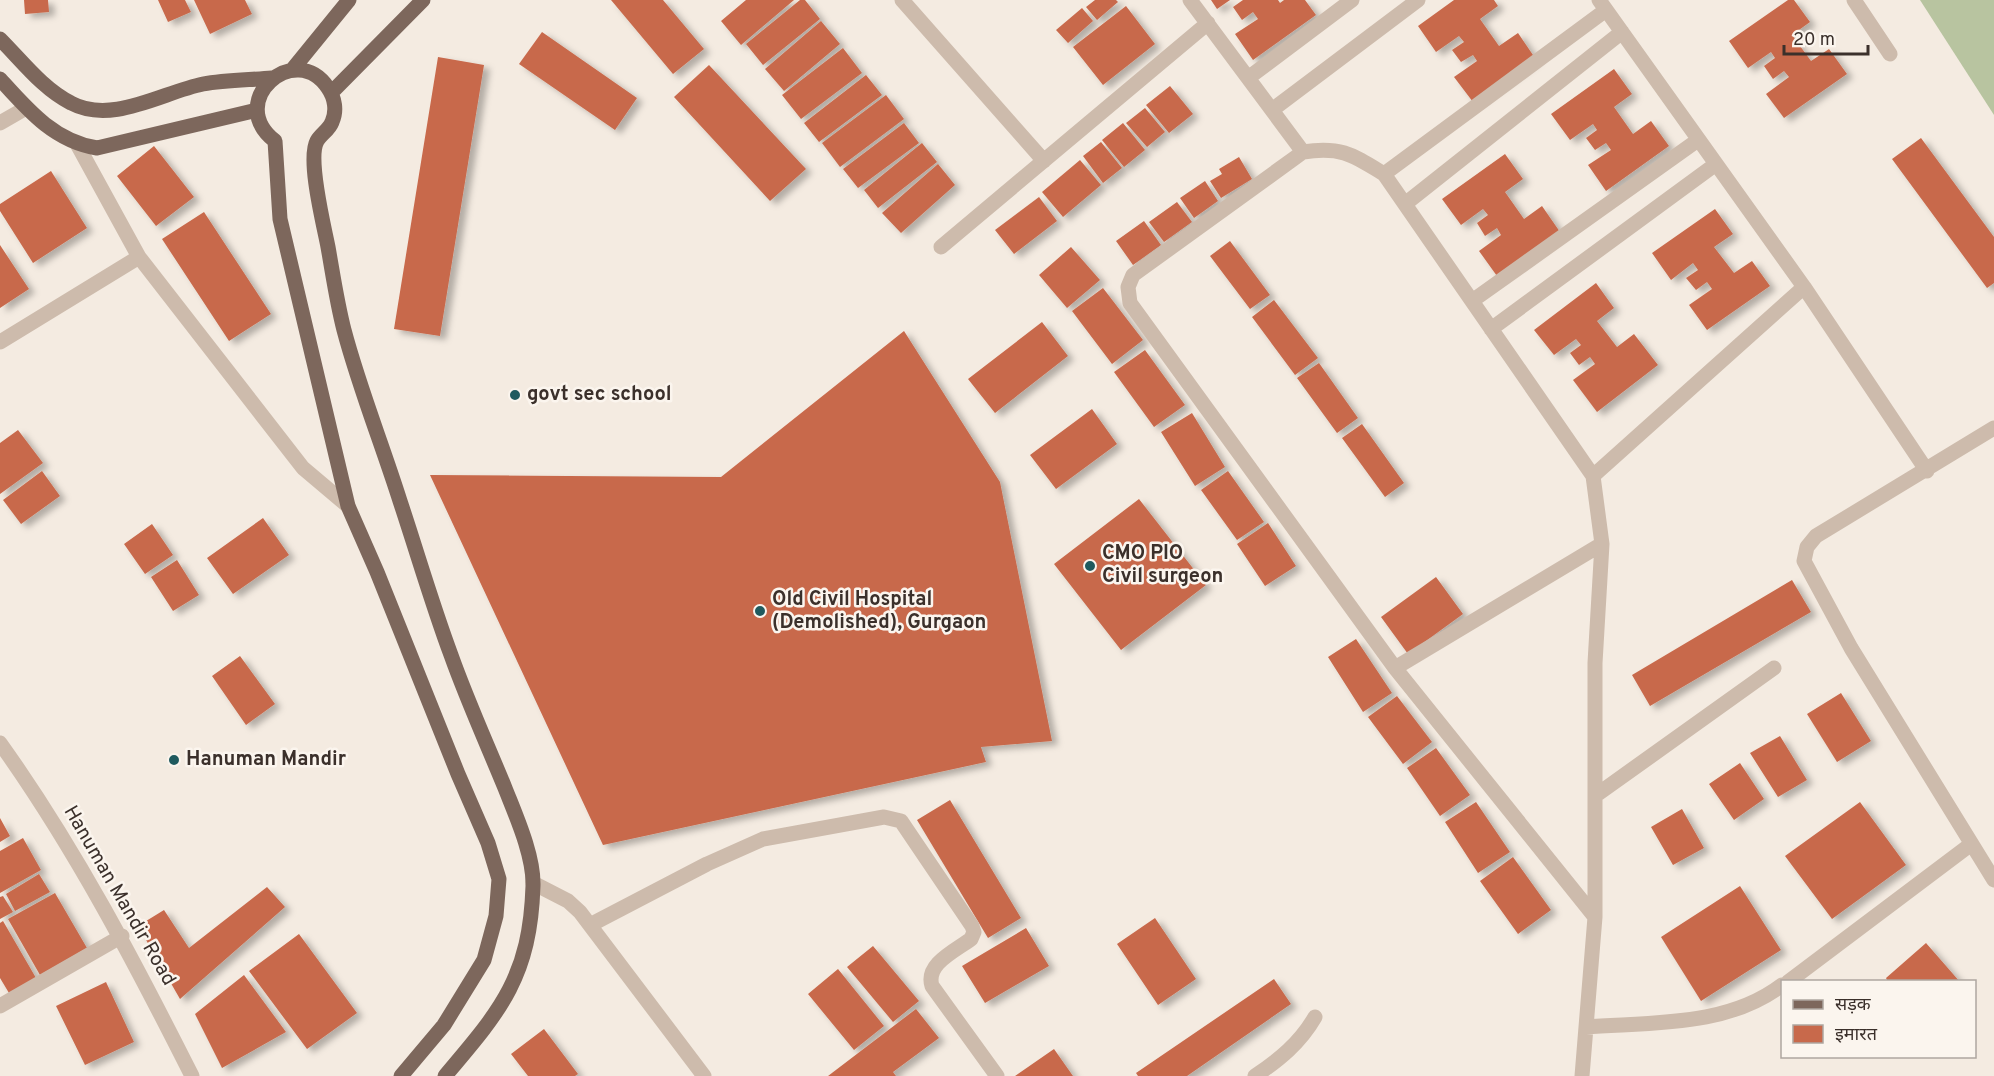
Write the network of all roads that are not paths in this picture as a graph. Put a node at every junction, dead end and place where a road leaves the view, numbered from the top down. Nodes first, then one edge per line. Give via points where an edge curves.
1 (349, 0) edge
2 (423, 0) edge
3 (902, 0) edge
4 (1190, 0) edge
5 (1352, 0) edge
6 (1418, 0) edge
7 (1854, 0) edge
8 (1602, 5) edge
9 (1208, 23) junction
10 (1622, 32) junction
11 (0, 39) edge
12 (1890, 54) dead end
13 (292, 70) junction
14 (272, 78) junction
15 (1248, 78) junction
16 (0, 79) edge
17 (331, 93) junction
18 (26, 108) junction
19 (257, 110) junction
20 (1272, 110) junction
21 (0, 123) edge
22 (1698, 140) junction
23 (77, 144) junction
24 (1303, 152) junction
25 (1044, 161) junction
26 (1716, 164) junction
27 (1384, 174) junction
28 (1405, 204) junction
29 (941, 247) dead end
30 (139, 257) junction
31 (1803, 287) junction
32 (1472, 301) junction
33 (1491, 329) junction
34 (0, 342) edge
35 (1994, 428) edge
36 (1927, 471) junction
37 (1593, 476) junction
38 (348, 506) junction
39 (1602, 544) junction
40 (1395, 668) junction
41 (1774, 668) dead end
42 (0, 743) edge
43 (1595, 796) junction
44 (1970, 845) junction
45 (1994, 880) edge
46 (533, 883) junction
47 (1595, 917) junction
48 (590, 926) junction
49 (122, 936) junction
50 (1789, 980) edge
51 (1781, 986) edge
52 (0, 1006) edge
53 (1315, 1017) dead end
54 (1586, 1027) junction
55 (192, 1076) edge
56 (401, 1076) edge
57 (445, 1076) edge
58 (704, 1076) edge
59 (997, 1076) edge
60 (1255, 1076) edge
61 (1582, 1076) edge

1 - 13 main road
2 - 17 main road
3 - 25 street
4 - 9 street
5 - 15 street
6 - 20 street
7 - 12 street
8 - 10 street
8 - 27 street
9 - 15 street
9 - 25 street
10 - 22 street
10 - 28 street
11 - 14 main road via 52,92 73,105 103,111 204,84
13 - 14 main road
13 - 17 main road via 315,75
14 - 19 main road via 258,98
15 - 20 street
16 - 18 main road
17 - 46 main road via 331,125 317,141 315,176 344,330 450,654 522,829
18 - 21 street
18 - 23 main road via 51,130
19 - 23 main road via 98,148
19 - 38 main road via 262,128 275,141 280,219
20 - 24 street
22 - 26 street
22 - 32 street
23 - 30 street
24 - 27 street via 1328,148 1357,158
24 - 40 street via 1133,274 1128,287 1130,303
25 - 29 street
26 - 31 street
26 - 33 street
27 - 28 street
28 - 32 street
30 - 34 street
30 - 38 street via 303,468
31 - 36 street
31 - 37 street
32 - 33 street
33 - 37 street
35 - 36 street
36 - 44 street via 1816,536 1807,547 1804,561 1851,648
37 - 39 street
38 - 56 main road via 488,843 499,879 496,916 484,960 444,1025
39 - 40 street
39 - 43 street via 1595,663
40 - 47 street
41 - 43 street
42 - 49 street, Hanuman Mandir Road
43 - 47 street
44 - 45 street
44 - 50 street
46 - 48 street via 568,901
46 - 57 main road via 524,958 512,988 489,1025
47 - 54 street
48 - 58 street
48 - 59 street via 763,839 884,817 901,820 972,926 971,939 932,968 930,978
49 - 52 street
49 - 55 street, Hanuman Mandir Road
51 - 54 street via 1766,998 1734,1011 1697,1019
53 - 60 street via 1279,1060
54 - 61 street

